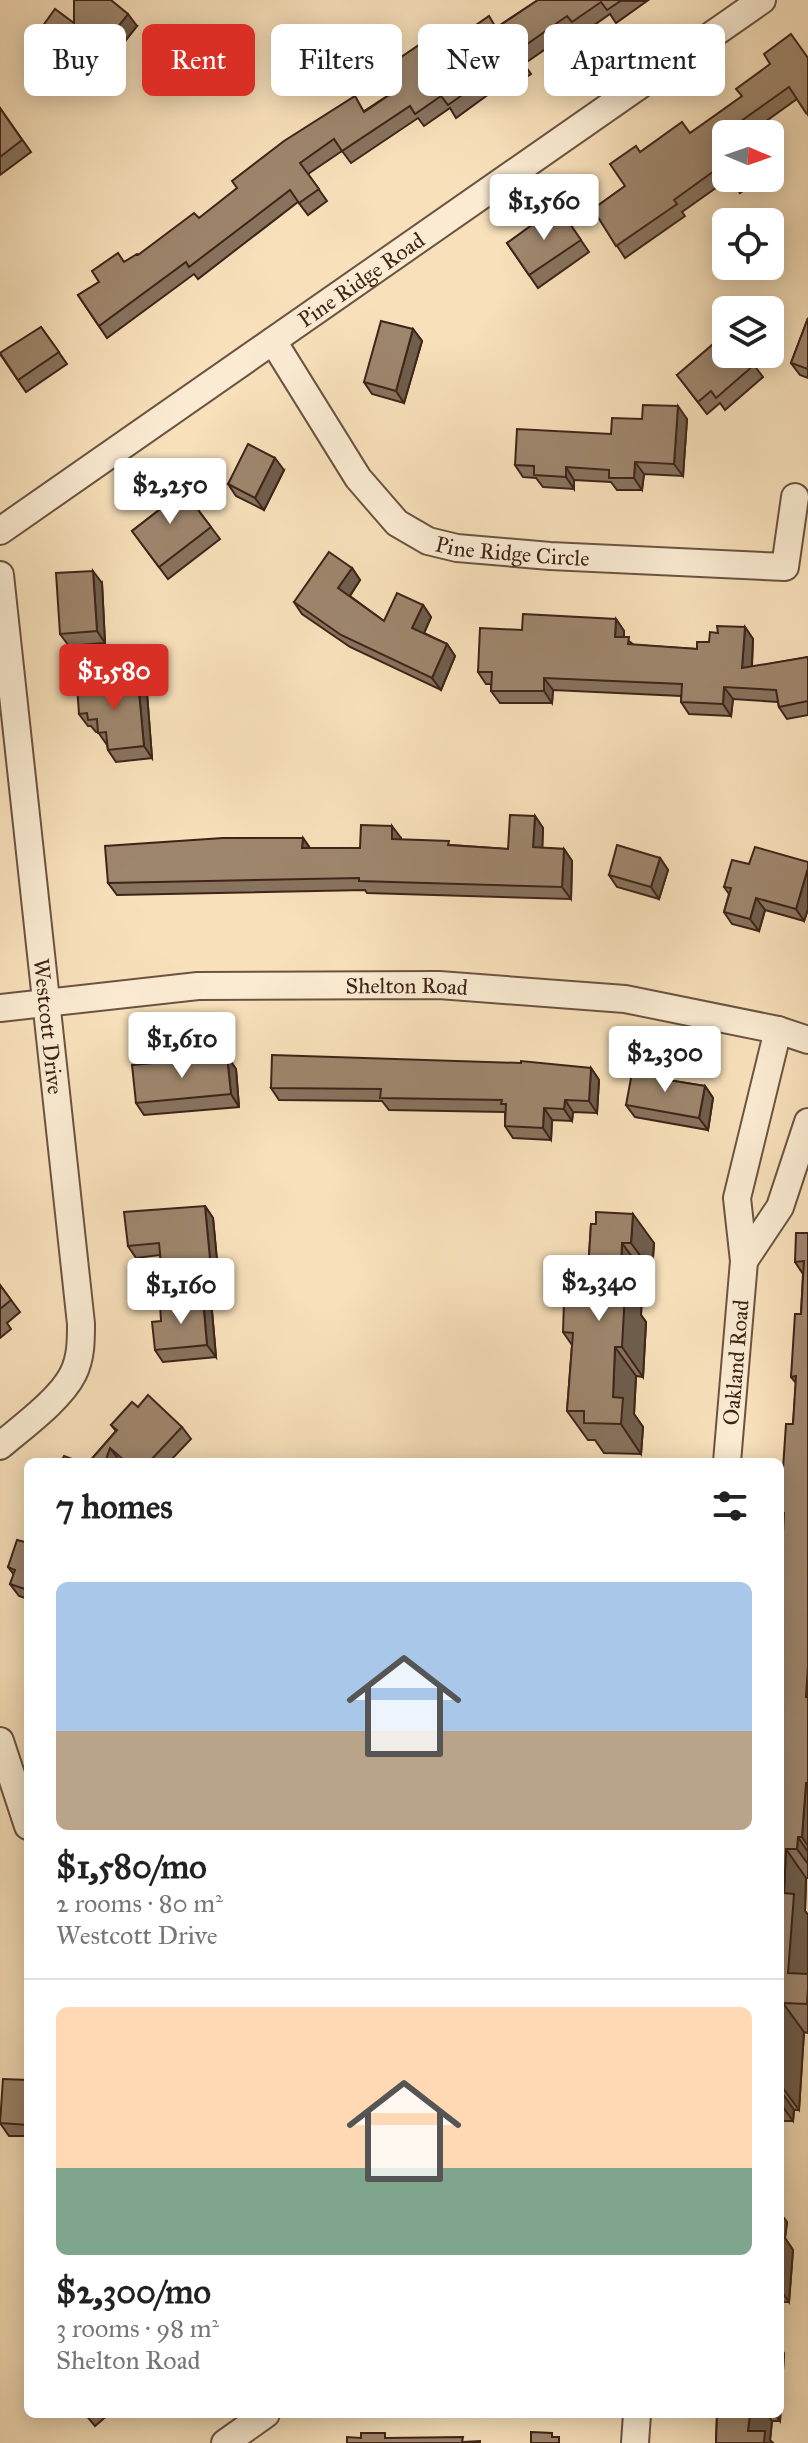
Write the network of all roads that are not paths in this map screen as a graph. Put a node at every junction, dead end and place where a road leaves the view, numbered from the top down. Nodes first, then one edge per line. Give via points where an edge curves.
1 (762, 0) edge
2 (273, 341) junction
3 (795, 497) dead end
4 (0, 531) edge
5 (0, 575) edge
6 (45, 1001) junction
7 (0, 1008) edge
8 (778, 1030) junction
9 (808, 1040) edge
10 (808, 1122) edge
11 (744, 1261) junction
12 (0, 1446) edge
13 (727, 1458) edge
14 (0, 1741) edge
15 (24, 1814) edge
16 (260, 2418) edge
17 (637, 2418) edge
18 (225, 2443) edge
19 (635, 2443) edge

1 - 2 street, Pine Ridge Road
2 - 3 street, Pine Ridge Circle via 358,478 397,523 428,541 550,556 785,567
2 - 4 street, Pine Ridge Road
5 - 6 street, Westcott Drive
6 - 7 street, Shelton Road
6 - 8 street, Shelton Road via 198,986 439,985 625,999
6 - 12 street, Westcott Drive via 80,1352 73,1375 58,1395
8 - 9 street, Shelton Road
8 - 11 street, Oakland Road via 737,1198
10 - 11 street, Oakland Road via 780,1207
11 - 13 street, Oakland Road
14 - 15 street
16 - 18 street
17 - 19 street

